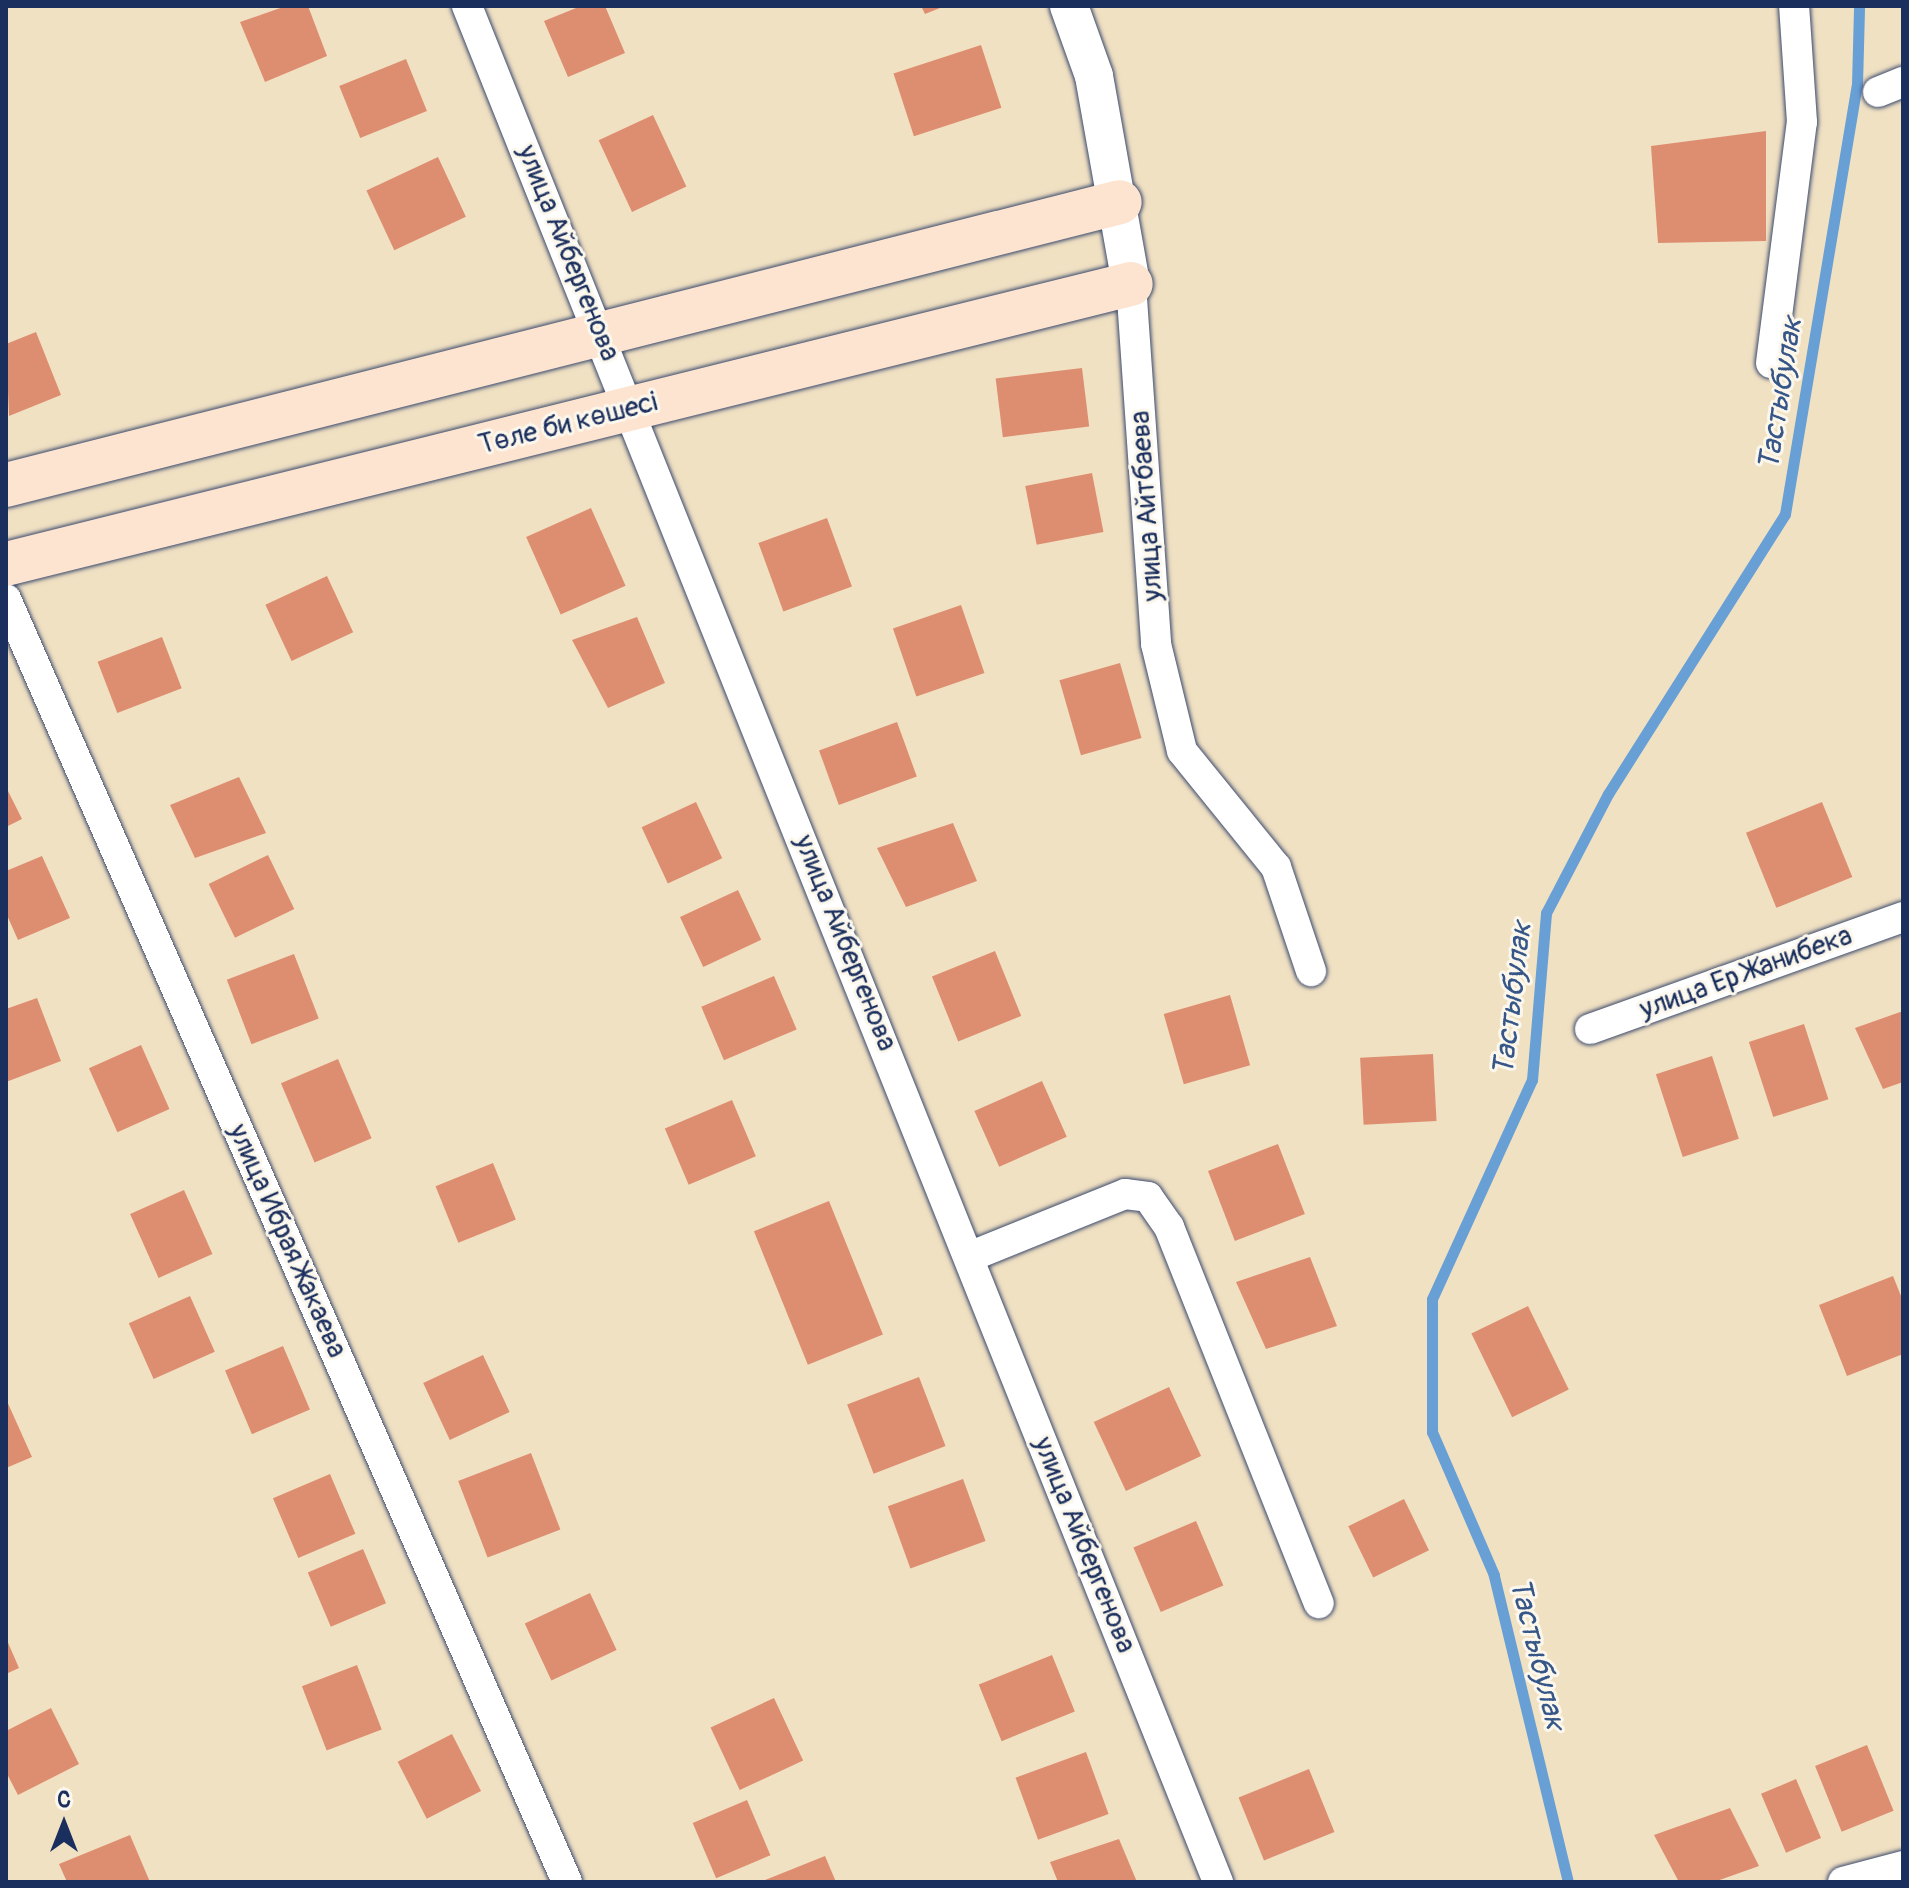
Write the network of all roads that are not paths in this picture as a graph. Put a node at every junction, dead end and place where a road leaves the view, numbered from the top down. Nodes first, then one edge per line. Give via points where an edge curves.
1 (467, 6) edge
2 (1069, 6) edge
3 (1794, 6) edge
4 (1120, 202) junction
5 (1131, 284) junction
6 (602, 336) junction
7 (1771, 363) dead end
8 (631, 408) junction
9 (6, 485) edge
10 (6, 564) edge
11 (6, 599) edge
12 (1903, 917) edge
13 (1311, 971) dead end
14 (1590, 1029) dead end
15 (969, 1257) junction
16 (1319, 1603) dead end
17 (1903, 1866) edge
18 (567, 1882) edge
19 (1218, 1882) edge
20 (1843, 1882) edge

1 - 6 street, улица Айбергенова
2 - 4 street, улица Айтбаева via 1094,76
3 - 7 street via 1802,122
4 - 5 street, улица Айтбаева
4 - 6 main road
5 - 8 main road, Төле би көшесі
5 - 13 street, улица Айтбаева via 1156,644 1182,751 1276,867
6 - 8 street, улица Айбергенова
6 - 9 main road
8 - 10 main road, Төле би көшесі
8 - 15 street, улица Айбергенова
11 - 18 street, улица Ибрая Жакаева
12 - 14 street, улица Ер Жанибека
15 - 16 street via 1125,1194 1148,1197 1169,1227
15 - 19 street, улица Айбергенова
17 - 20 street

